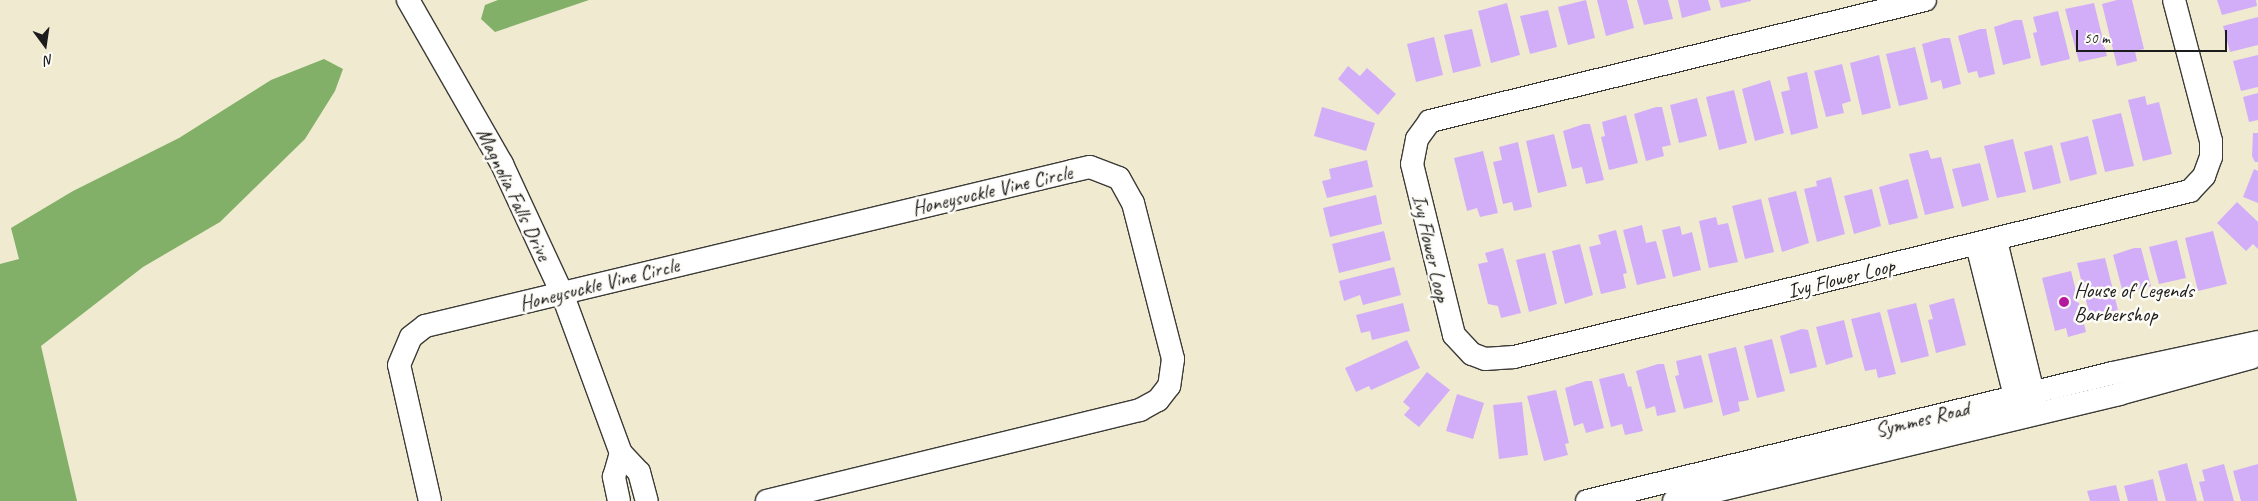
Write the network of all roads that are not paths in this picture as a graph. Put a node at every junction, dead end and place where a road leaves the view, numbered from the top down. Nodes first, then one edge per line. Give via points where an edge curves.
1 (408, 0) edge
2 (2174, 0) edge
3 (1920, 1) edge
4 (1987, 243) junction
5 (562, 293) junction
6 (2258, 342) edge
7 (2258, 355) edge
8 (2026, 405) junction
9 (621, 453) junction
10 (430, 501) edge
11 (619, 501) edge
12 (646, 501) edge
13 (767, 501) edge
14 (1587, 501) edge
15 (1674, 501) edge

1 - 5 street, Magnolia Falls Drive via 502,164
2 - 4 street, Ivy Flower Loop via 2211,141 2211,157 2197,186 2181,195
3 - 4 street, Ivy Flower Loop via 1430,122 1417,139 1412,164 1448,321 1454,335 1472,354 1499,359
4 - 8 street
5 - 9 street, Magnolia Falls Drive
5 - 10 street, Honeysuckle Vine Circle via 425,326 411,337 399,365 400,378
5 - 13 street, Honeysuckle Vine Circle via 1072,170 1090,167 1119,178 1133,203 1173,359 1168,386 1158,400 1140,410
6 - 8 street, Symmes Road
7 - 8 street, Symmes Road
8 - 14 street, Symmes Road
8 - 15 street, Symmes Road
9 - 11 street via 614,477
9 - 12 street, Magnolia Falls Drive via 639,472

